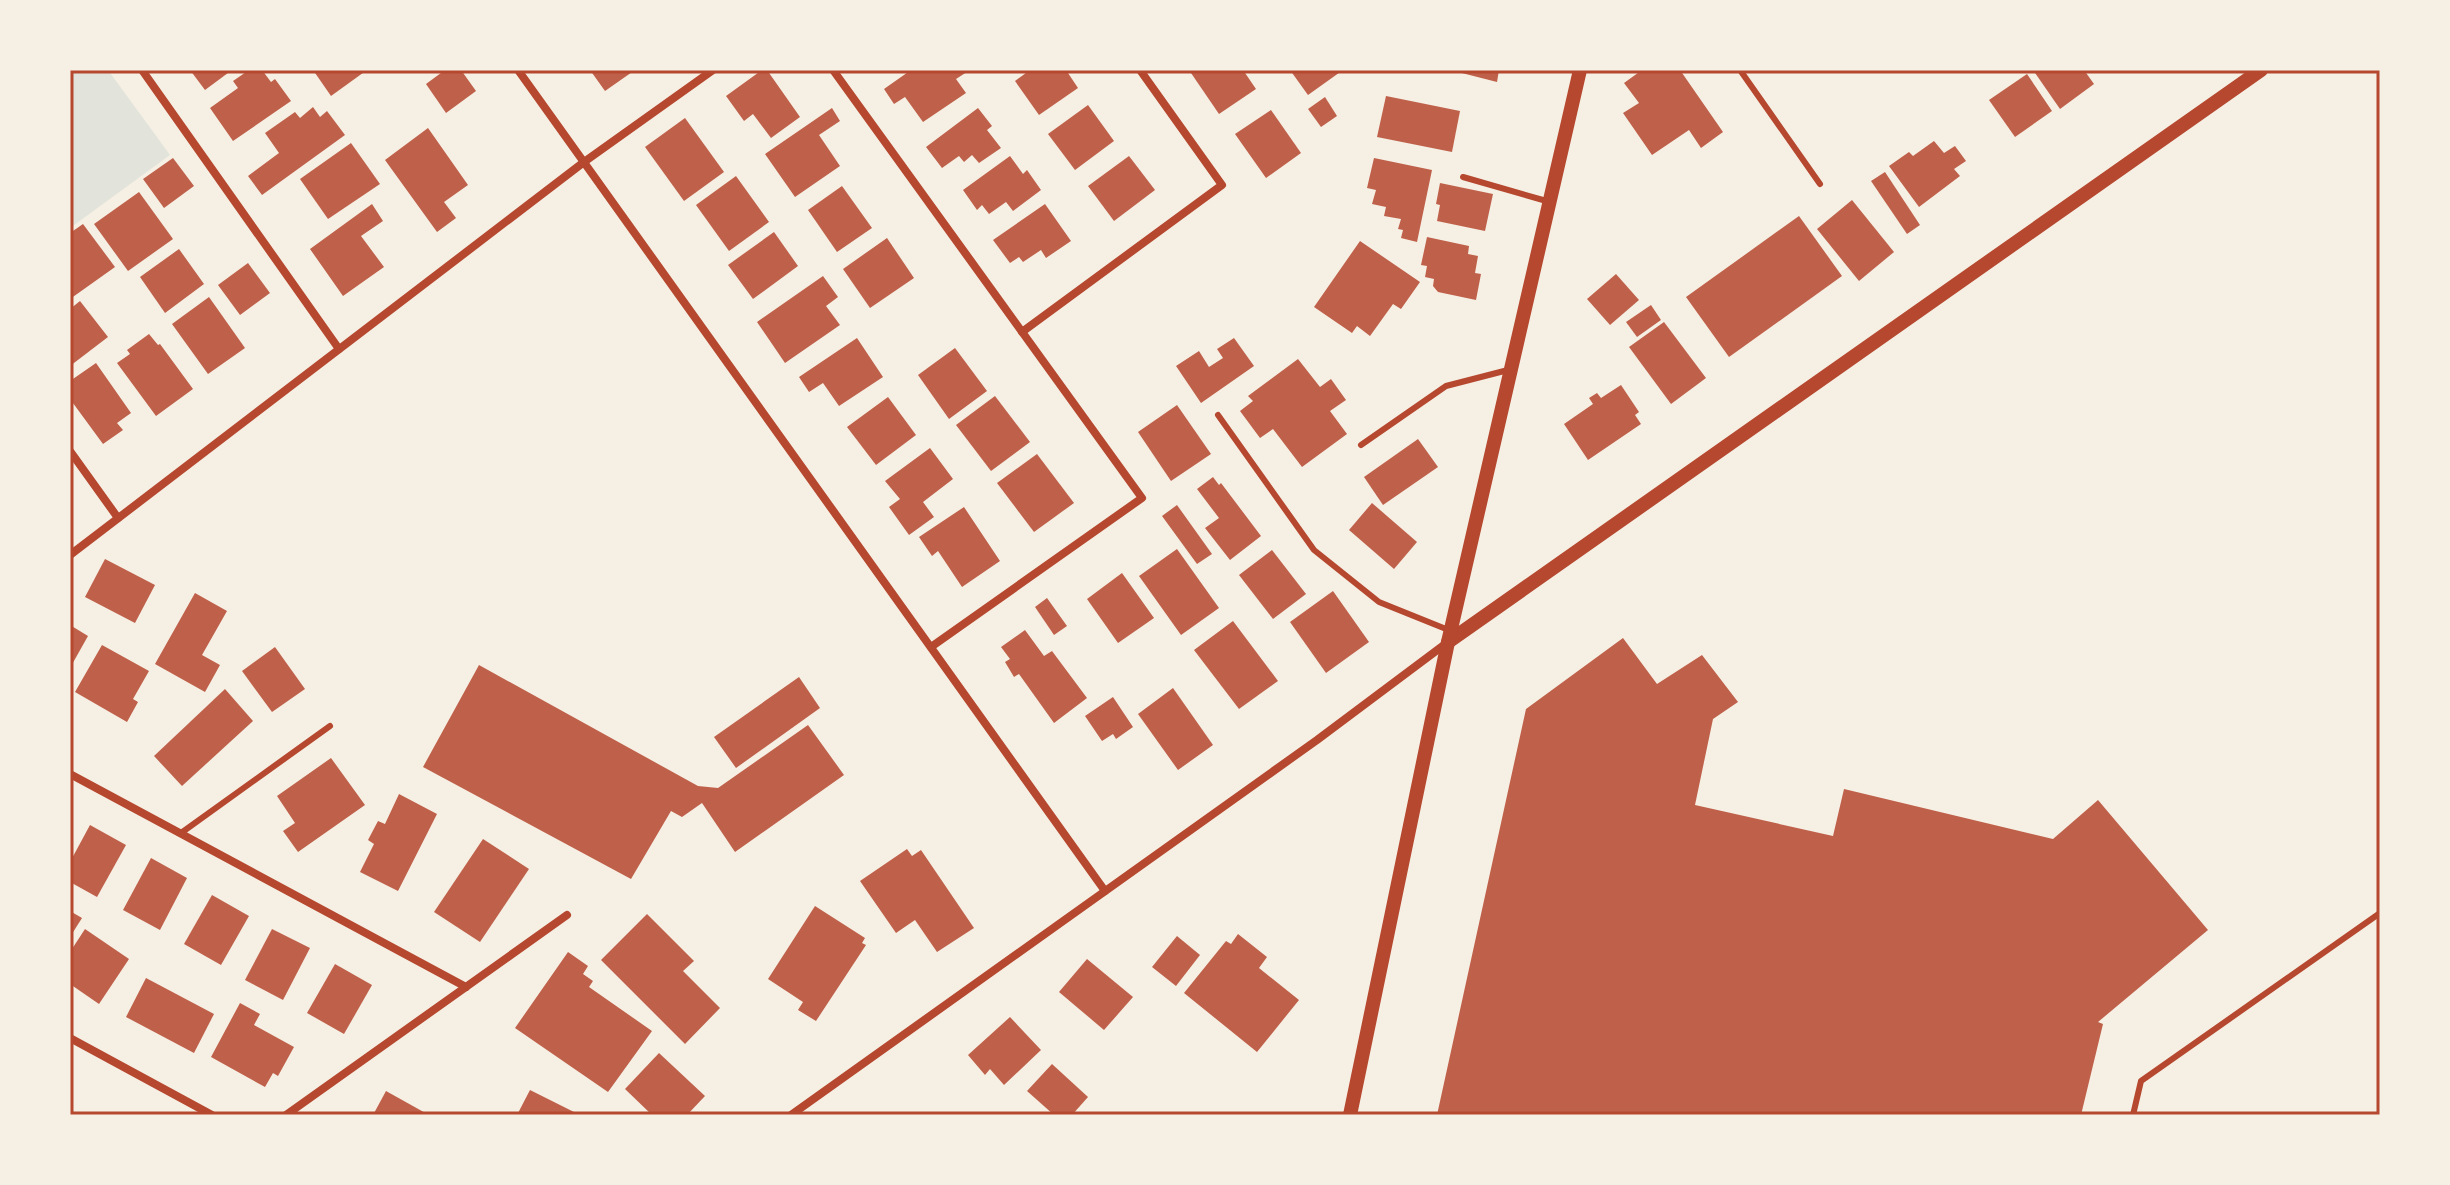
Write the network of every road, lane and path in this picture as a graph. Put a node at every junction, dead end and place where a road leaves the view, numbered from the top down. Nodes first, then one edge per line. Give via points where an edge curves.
1 (142, 70) edge
2 (518, 70) edge
3 (713, 70) edge
4 (833, 70) edge
5 (1140, 70) edge
6 (1580, 70) edge
7 (1740, 70) edge
8 (2261, 70) edge
9 (584, 162) junction
10 (1463, 177) dead end
11 (1820, 184) dead end
12 (1550, 202) junction
13 (1022, 332) junction
14 (339, 349) junction
15 (1512, 369) junction
16 (1218, 415) dead end
17 (1361, 445) dead end
18 (70, 451) edge
19 (118, 518) junction
20 (70, 555) edge
21 (1450, 636) junction
22 (931, 647) junction
23 (330, 726) dead end
24 (70, 774) edge
25 (181, 833) junction
26 (1105, 891) junction
27 (2380, 913) edge
28 (567, 915) dead end
29 (466, 987) junction
30 (70, 1038) edge
31 (212, 1115) edge
32 (286, 1115) edge
33 (791, 1115) edge
34 (1350, 1115) edge
35 (2133, 1115) edge

1 - 14 street
2 - 9 street
3 - 9 street
4 - 13 street
5 - 13 street via 1222,185
6 - 12 street
7 - 11 lane
8 - 21 street
9 - 14 street
9 - 22 street
10 - 12 lane
12 - 15 street
13 - 22 street via 1142,498
14 - 19 street
15 - 17 lane via 1446,386
15 - 21 street
16 - 21 lane via 1314,550 1379,602
18 - 19 street
19 - 20 street
21 - 26 street via 1317,740
21 - 34 street
22 - 26 street
23 - 25 lane
24 - 25 street
25 - 29 street
26 - 33 street
27 - 35 lane via 2141,1081
28 - 29 street
29 - 32 street
30 - 31 street

